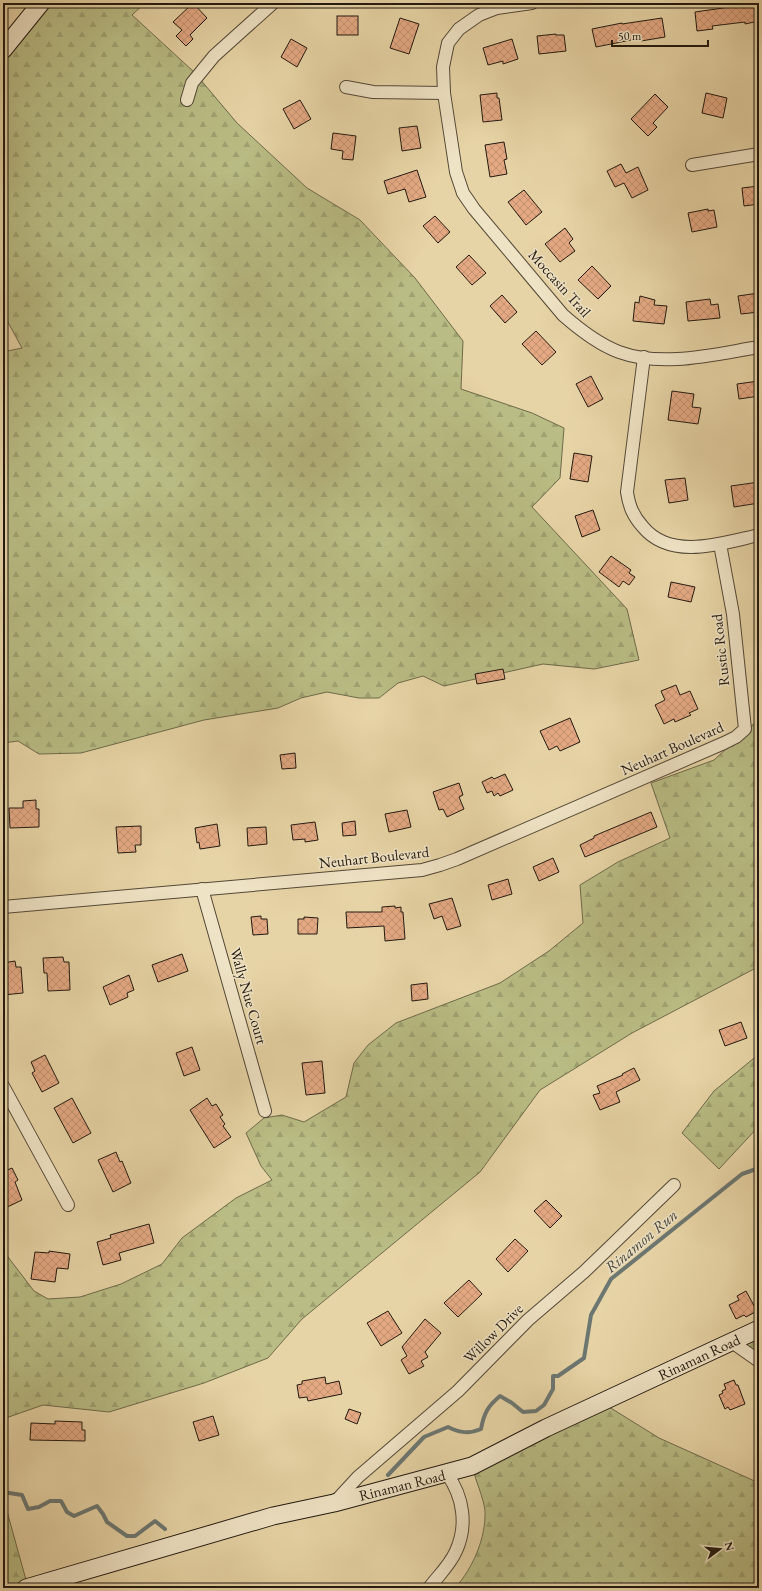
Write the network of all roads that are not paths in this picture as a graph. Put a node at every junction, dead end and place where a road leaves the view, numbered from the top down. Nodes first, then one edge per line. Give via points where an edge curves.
1 (41, 3) edge
2 (273, 3) edge
3 (532, 3) edge
4 (3, 50) edge
5 (346, 87) dead end
6 (444, 93) junction
7 (187, 100) dead end
8 (759, 154) edge
9 (692, 165) dead end
10 (759, 347) edge
11 (644, 357) junction
12 (759, 535) edge
13 (720, 544) junction
14 (745, 729) joint
15 (202, 889) junction
16 (3, 906) edge
17 (3, 1086) edge
18 (265, 1112) dead end
19 (674, 1185) dead end
20 (68, 1205) dead end
21 (759, 1329) edge
22 (732, 1342) junction
23 (759, 1361) edge
24 (447, 1474) junction
25 (334, 1503) junction
26 (26, 1588) edge
27 (429, 1588) edge

1 - 4 street
2 - 7 street via 214,56 192,83
3 - 6 street, Moccasin Trail via 497,8 479,15 458,29 448,43 443,67
5 - 6 street via 373,92
6 - 11 street, Moccasin Trail via 456,172 463,193 474,209 563,315 579,329 620,352
8 - 9 street
10 - 11 street, Moccasin Trail via 682,358
11 - 13 street via 627,492 632,512 646,531 658,541 674,546
12 - 13 street
13 - 14 street, Rustic Road via 732,614
14 - 15 street, Neuhart Boulevard via 724,743 440,866 422,870
15 - 16 street, Neuhart Boulevard
15 - 18 street, Wally Nue Court
17 - 20 street
19 - 25 street, Willow Drive via 584,1272 528,1320 458,1391 358,1477
21 - 22 street, Rinaman Road
22 - 23 street
22 - 24 street, Rinaman Road via 546,1428 472,1466
24 - 25 street, Rinaman Road
24 - 27 street via 456,1486 461,1503 461,1535 451,1560
25 - 26 street, Rinaman Road via 272,1516

